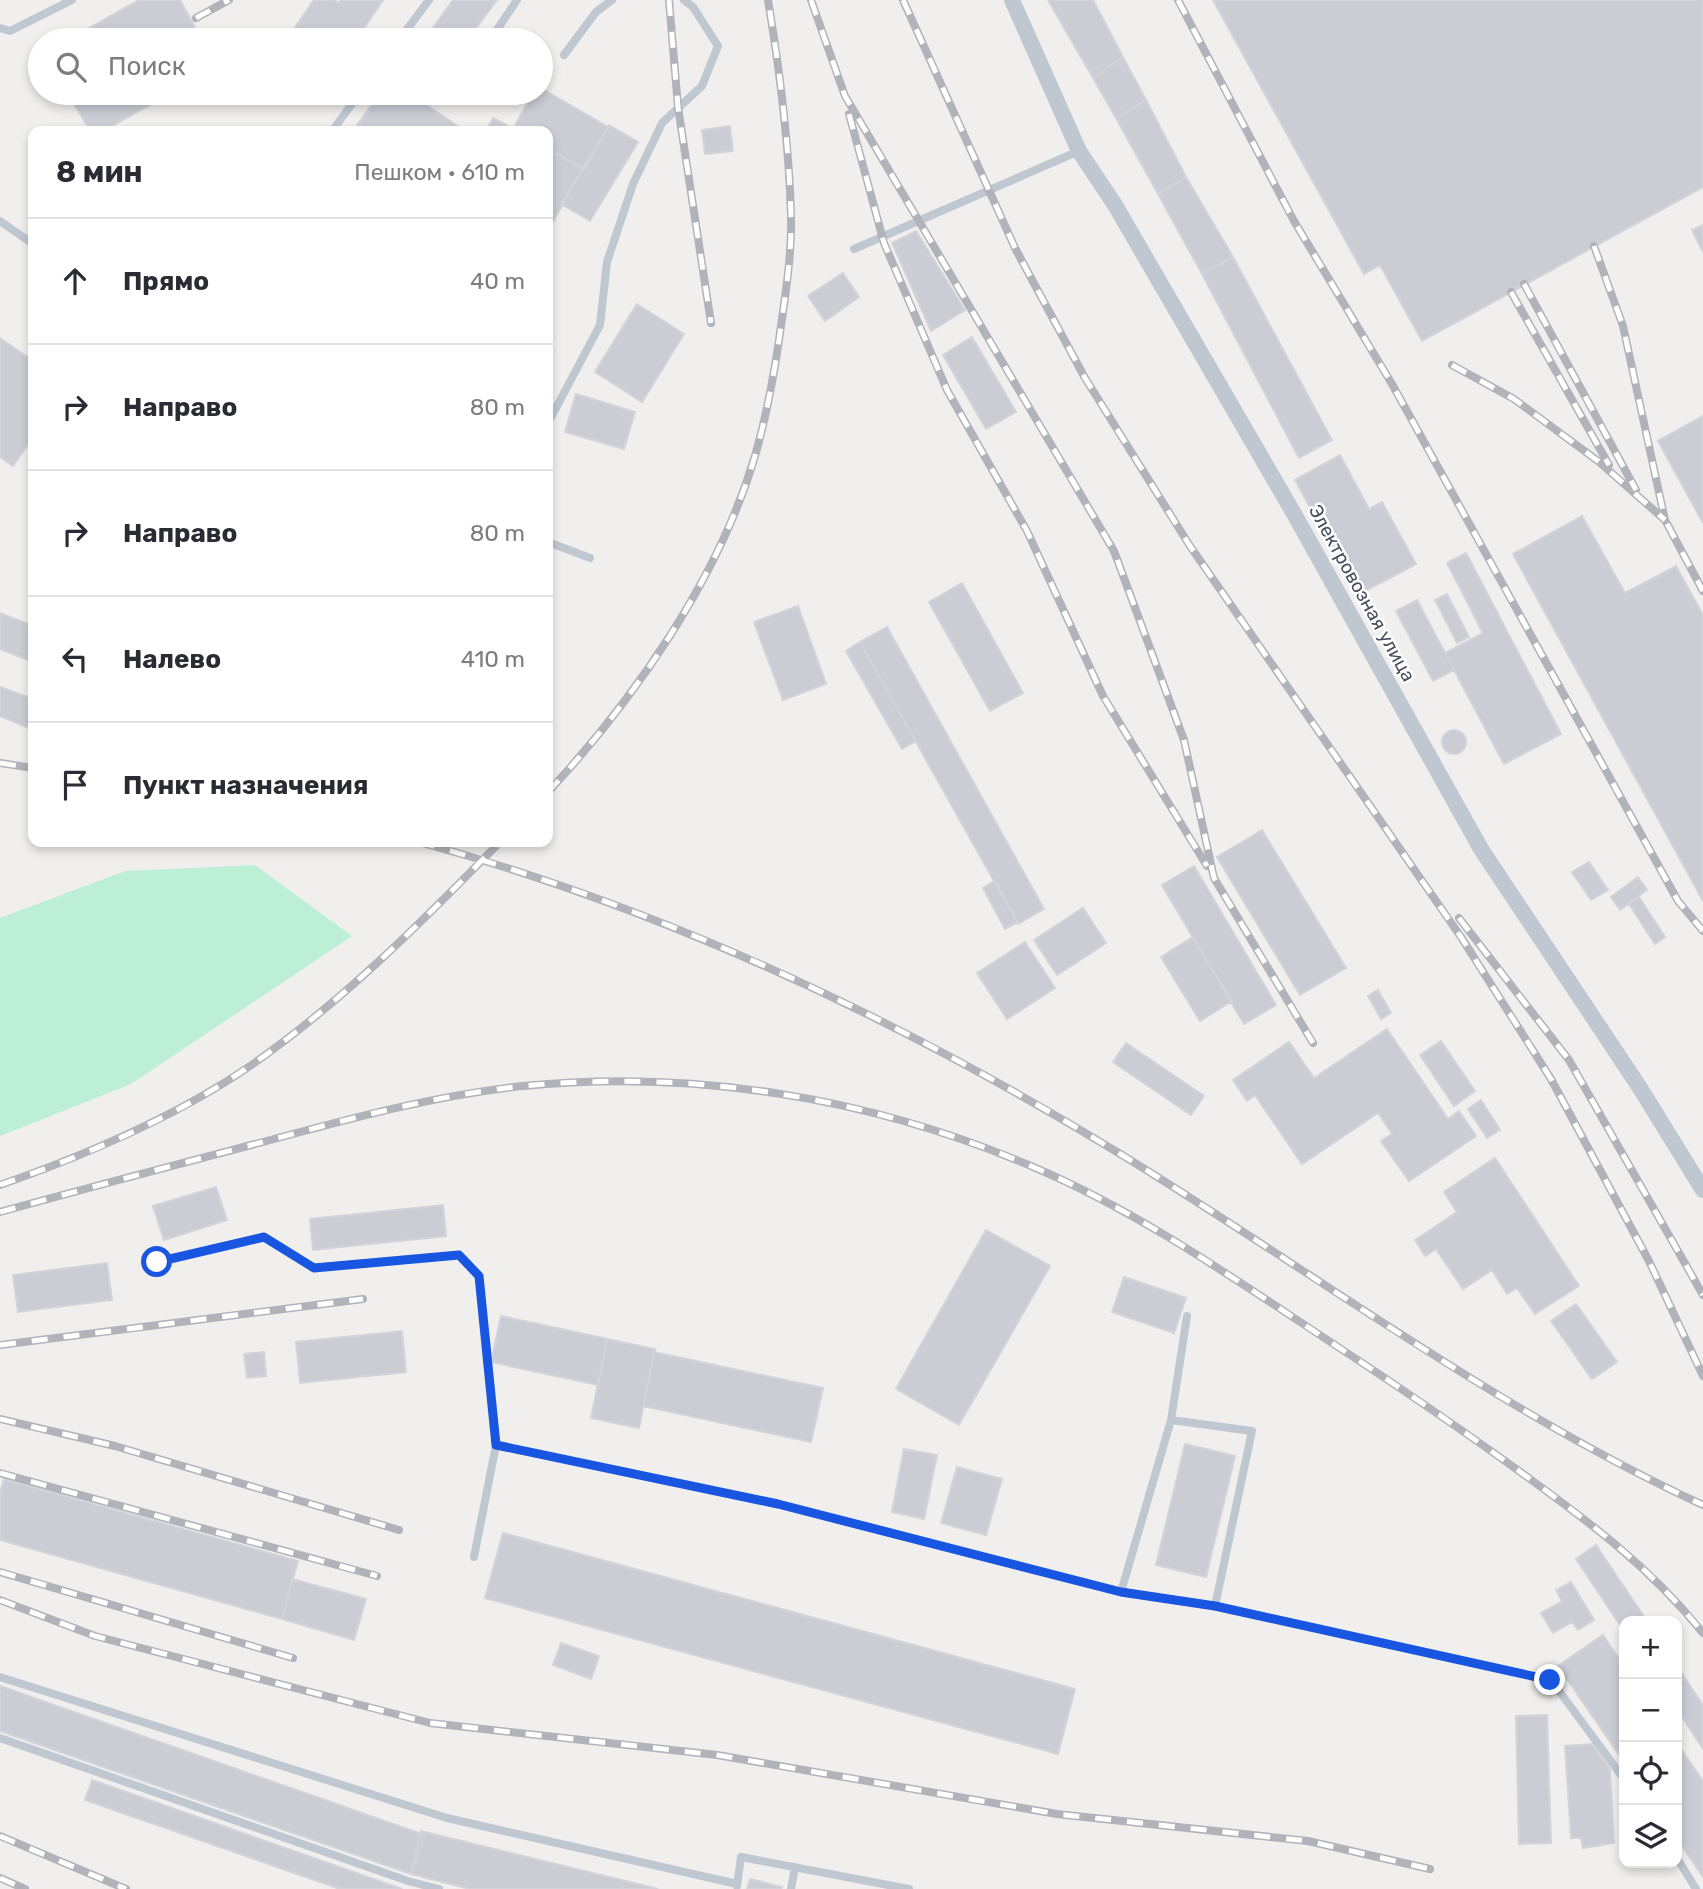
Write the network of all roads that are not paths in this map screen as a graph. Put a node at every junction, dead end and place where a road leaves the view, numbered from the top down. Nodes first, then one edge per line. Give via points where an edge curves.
1 (72, 0) edge
2 (429, 0) edge
3 (517, 0) edge
4 (612, 0) edge
5 (684, 0) edge
6 (1012, 0) edge
7 (0, 28) edge
8 (408, 28) edge
9 (498, 28) edge
10 (564, 55) dead end
11 (351, 105) edge
12 (336, 126) edge
13 (1079, 151) junction
14 (0, 221) edge
15 (28, 241) edge
16 (854, 249) dead end
17 (553, 414) edge
18 (553, 544) edge
19 (590, 558) dead end
20 (1703, 1190) edge
21 (157, 1262) dead end
22 (1186, 1316) dead end
23 (1171, 1420) junction
24 (496, 1445) junction
25 (474, 1557) dead end
26 (1121, 1592) junction
27 (1215, 1606) junction
28 (0, 1676) edge
29 (0, 1738) edge
30 (1619, 1772) edge
31 (1682, 1866) edge
32 (795, 1867) junction
33 (848, 1878) junction
34 (737, 1887) edge
35 (439, 1889) edge
36 (791, 1889) edge
37 (845, 1889) edge
38 (905, 1889) edge
39 (1696, 1889) edge

1 - 7 lane via 10,31
2 - 8 lane
3 - 9 lane
4 - 10 lane via 596,12
5 - 17 lane via 718,46 702,86 662,123 633,184 607,262 600,325
6 - 13 street, Электровозная улица
11 - 12 lane
13 - 16 lane
13 - 20 street, Электровозная улица via 1286,500 1481,849
14 - 15 lane
18 - 19 lane
21 - 24 lane via 264,1237 314,1268 459,1255 479,1276
22 - 23 lane
23 - 26 lane
23 - 27 lane via 1252,1431
24 - 25 lane
24 - 26 lane via 778,1504
26 - 27 lane
27 - 30 lane via 1550,1680
28 - 34 lane via 447,1818
29 - 35 lane
31 - 39 lane
32 - 33 lane
32 - 34 lane via 741,1857
32 - 36 lane
33 - 37 lane
33 - 38 lane

